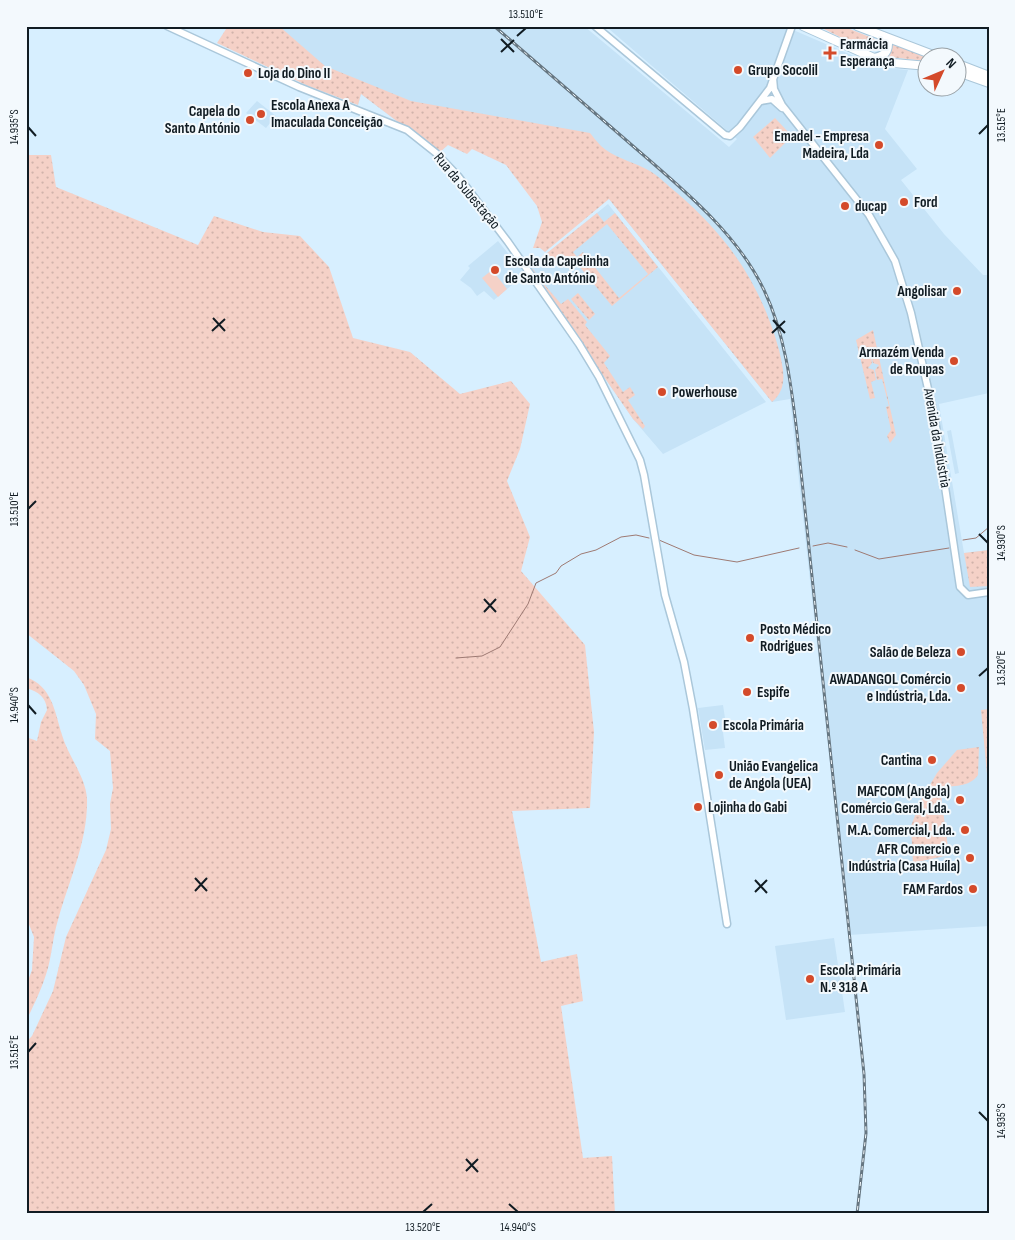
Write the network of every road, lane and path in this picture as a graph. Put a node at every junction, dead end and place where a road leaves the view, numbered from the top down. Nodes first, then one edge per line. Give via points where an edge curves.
1 (167, 26) edge
2 (595, 26) edge
3 (792, 26) edge
4 (804, 26) edge
5 (857, 26) edge
6 (880, 34) junction
7 (918, 49) edge
8 (874, 58) junction
9 (918, 65) edge
10 (968, 68) edge
11 (968, 76) edge
12 (989, 76) edge
13 (773, 78) junction
14 (989, 83) edge
15 (760, 102) junction
16 (790, 116) junction
17 (989, 592) edge
18 (727, 924) dead end

1 - 18 street, Rua da Subestação via 417,137 458,176 508,242 599,377 640,460 644,475 665,595 692,702
2 - 15 street via 725,135 734,133
3 - 13 street
4 - 8 main road
5 - 6 main road
6 - 7 main road
6 - 8 main road via 887,40 888,48 883,56
8 - 9 main road
10 - 12 main road
11 - 14 main road
13 - 15 street
13 - 16 street, Avenida da Indústria via 778,97
15 - 16 street, Avenida da Indústria via 772,99
16 - 17 street, Avenida da Indústria via 869,215 895,261 911,313 937,434 960,587 968,595

